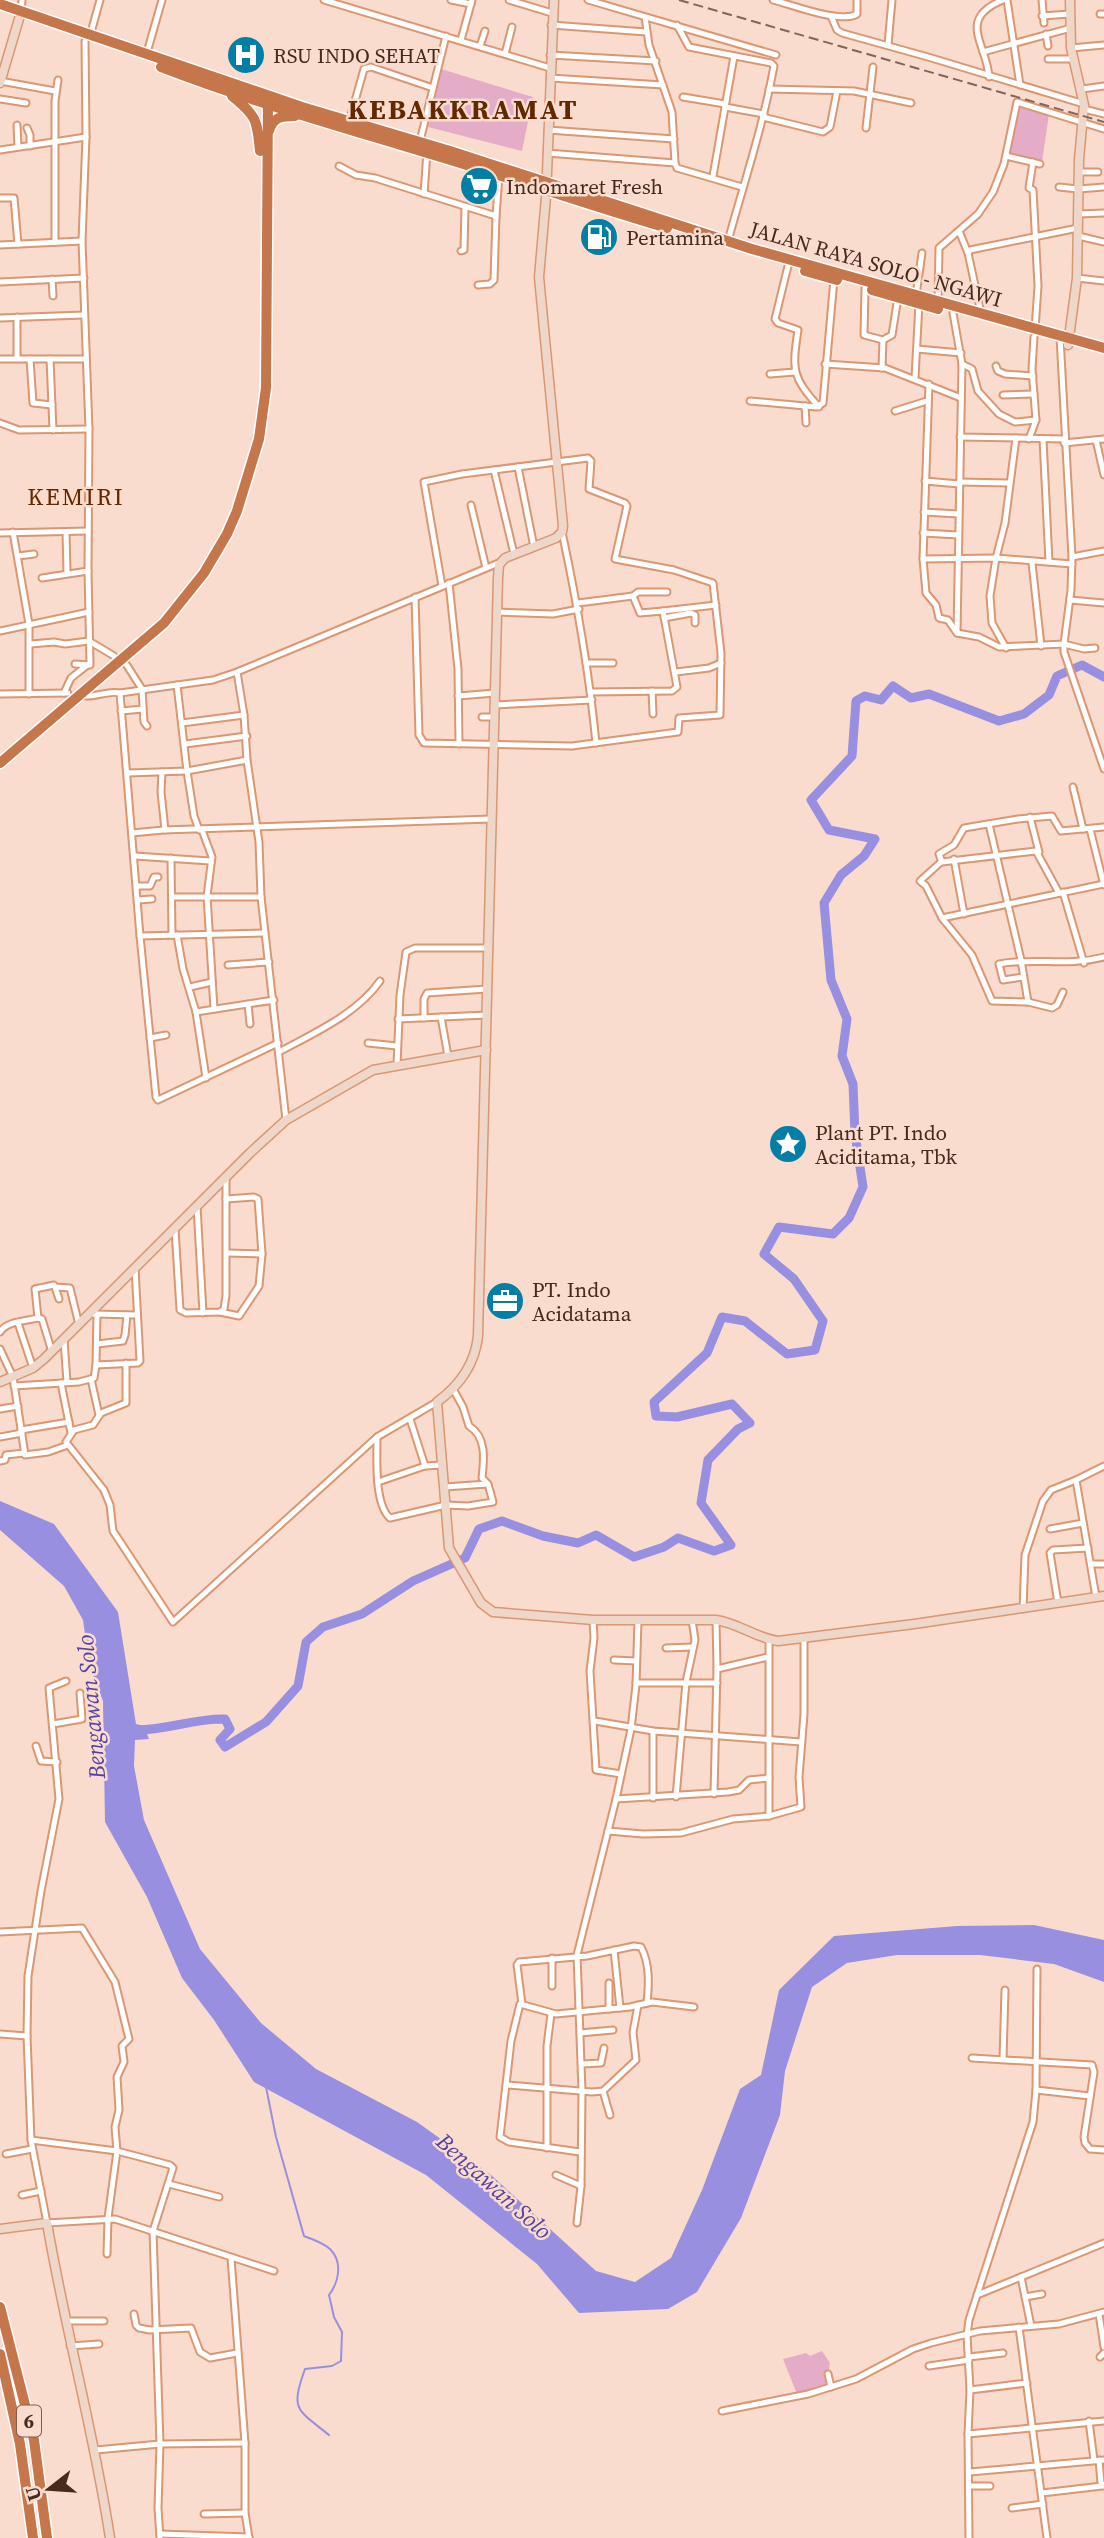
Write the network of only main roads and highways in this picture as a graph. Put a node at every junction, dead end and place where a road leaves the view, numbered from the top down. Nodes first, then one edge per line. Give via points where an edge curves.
1 (0, 5) edge
2 (0, 12) edge
3 (20, 15) junction
4 (87, 39) junction
5 (221, 89) junction
6 (265, 99) junction
7 (302, 116) junction
8 (263, 147) junction
9 (546, 186) junction
10 (918, 299) junction
11 (1034, 333) junction
12 (1065, 341) junction
13 (1104, 348) edge
14 (1104, 355) edge
15 (0, 756) edge
16 (0, 764) edge
17 (0, 2306) edge
18 (0, 2354) edge
19 (33, 2538) edge
20 (47, 2538) edge

1 - 3 highway, JALAN RAYA SOLO - NGAWI
2 - 3 highway, JALAN RAYA SOLO - NGAWI
3 - 4 highway, JALAN RAYA SOLO - NGAWI
4 - 5 highway, JALAN RAYA SOLO - NGAWI
4 - 6 highway, JALAN RAYA SOLO - NGAWI
5 - 6 highway, JALAN RAYA SOLO - NGAWI
5 - 8 highway via 252,112
6 - 7 highway, JALAN RAYA SOLO - NGAWI
6 - 8 highway
6 - 9 highway, JALAN RAYA SOLO - NGAWI via 420,141
7 - 8 highway via 272,121
7 - 9 highway, JALAN RAYA SOLO - NGAWI
8 - 15 highway via 260,399 248,462 228,521 198,571 162,617
8 - 16 highway via 265,388 259,439 237,511 204,573 164,623
9 - 10 highway, JALAN RAYA SOLO - NGAWI
9 - 10 highway, JALAN RAYA SOLO - NGAWI via 598,209 788,267 898,298
10 - 11 highway, JALAN RAYA SOLO - NGAWI via 953,313
10 - 11 highway, JALAN RAYA SOLO - NGAWI
11 - 12 highway, JALAN RAYA SOLO - NGAWI
12 - 13 highway, JALAN RAYA SOLO - NGAWI
12 - 14 highway, JALAN RAYA SOLO - NGAWI
17 - 20 highway, 6 via 34,2440
18 - 19 highway, 6 via 20,2444

